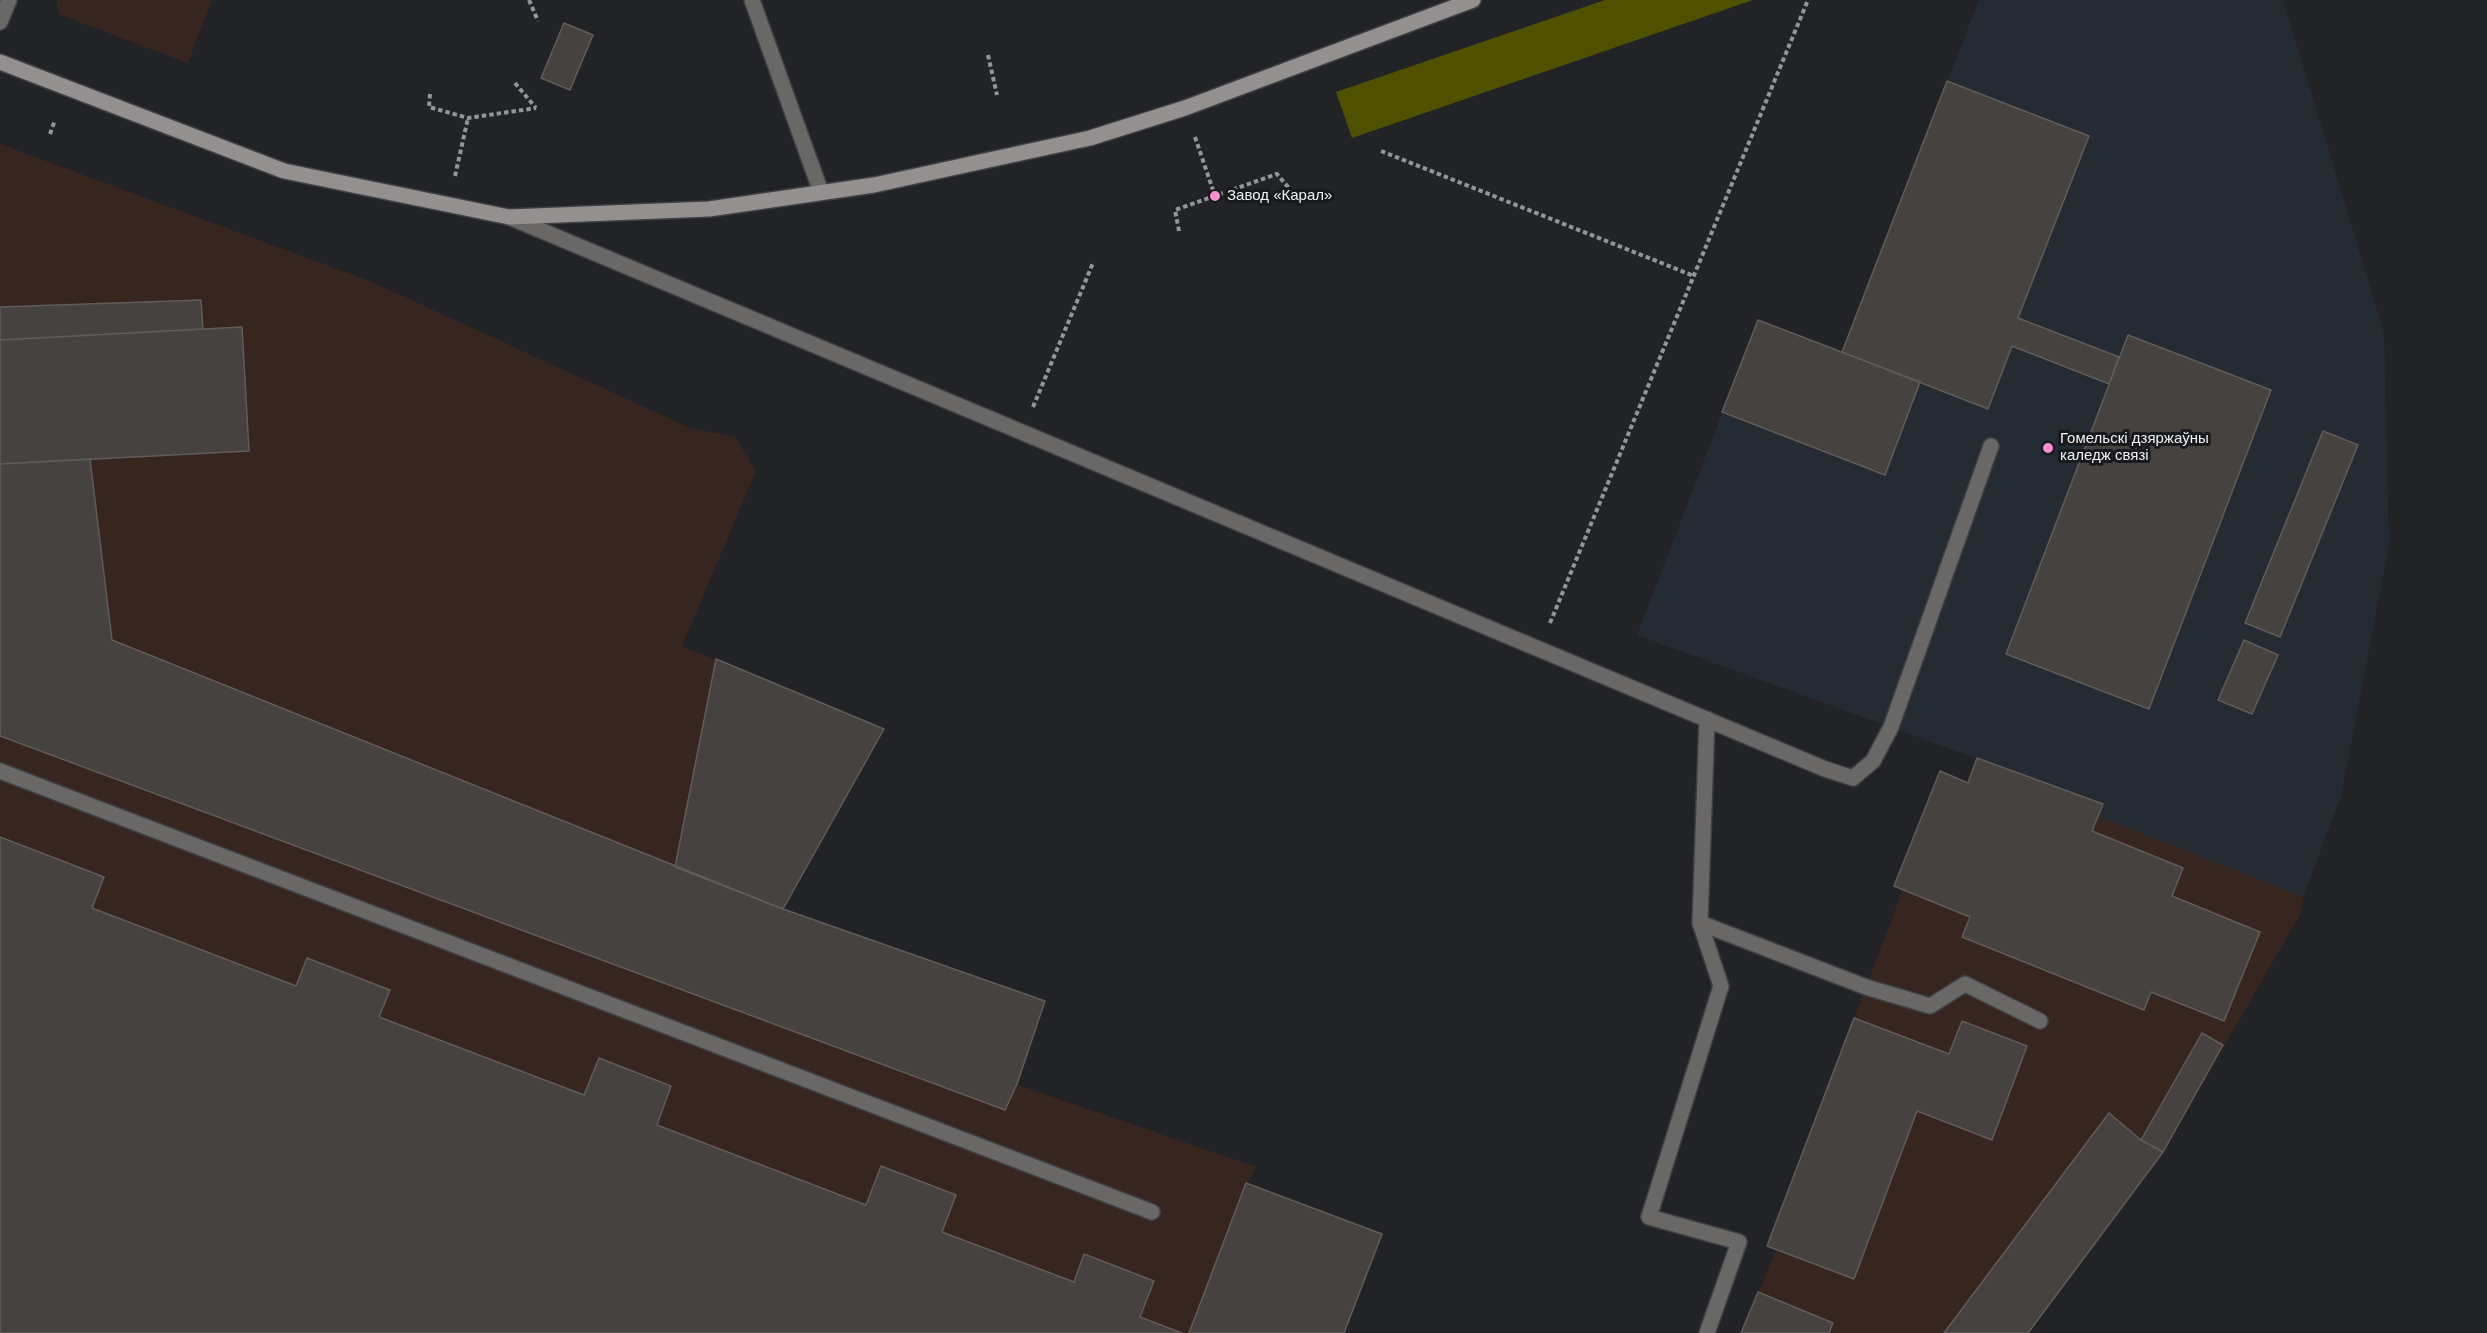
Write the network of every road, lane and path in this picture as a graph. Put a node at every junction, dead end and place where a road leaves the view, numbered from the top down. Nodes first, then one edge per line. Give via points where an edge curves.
1 (9, 0) edge
2 (529, 0) edge
3 (752, 0) edge
4 (1473, 0) edge
5 (1808, 0) edge
6 (538, 21) dead end
7 (0, 22) edge
8 (988, 55) dead end
9 (0, 62) edge
10 (515, 83) dead end
11 (430, 94) dead end
12 (997, 95) dead end
13 (1185, 108) junction
14 (468, 118) junction
15 (55, 120) dead end
16 (50, 134) dead end
17 (1382, 151) dead end
18 (821, 192) junction
19 (1293, 193) dead end
20 (1215, 196) junction
21 (449, 205) junction
22 (509, 217) junction
23 (1179, 231) dead end
24 (1093, 264) dead end
25 (1694, 276) junction
26 (1022, 432) junction
27 (1991, 446) dead end
28 (1540, 648) junction
29 (1707, 719) junction
30 (0, 771) edge
31 (1700, 923) junction
32 (2040, 1021) dead end
33 (1152, 1212) dead end
34 (1707, 1333) edge

1 - 7 lane
2 - 6 path
3 - 18 lane
4 - 13 main road
5 - 25 path
8 - 12 path
9 - 21 main road via 284,171
10 - 14 path via 536,108
11 - 14 path via 429,107
13 - 18 main road via 1090,138 874,185
13 - 20 path
14 - 21 path
15 - 16 path
17 - 25 path
18 - 22 main road via 709,209
19 - 20 path via 1277,174
20 - 23 path via 1175,210
21 - 22 main road
22 - 26 lane
24 - 26 path
25 - 28 path
26 - 28 lane
27 - 29 lane via 1891,727 1873,761 1853,778 1825,770
28 - 29 lane
29 - 31 lane
30 - 33 lane
31 - 32 lane via 1866,987 1930,1006 1965,984
31 - 34 lane via 1721,986 1649,1217 1739,1242

